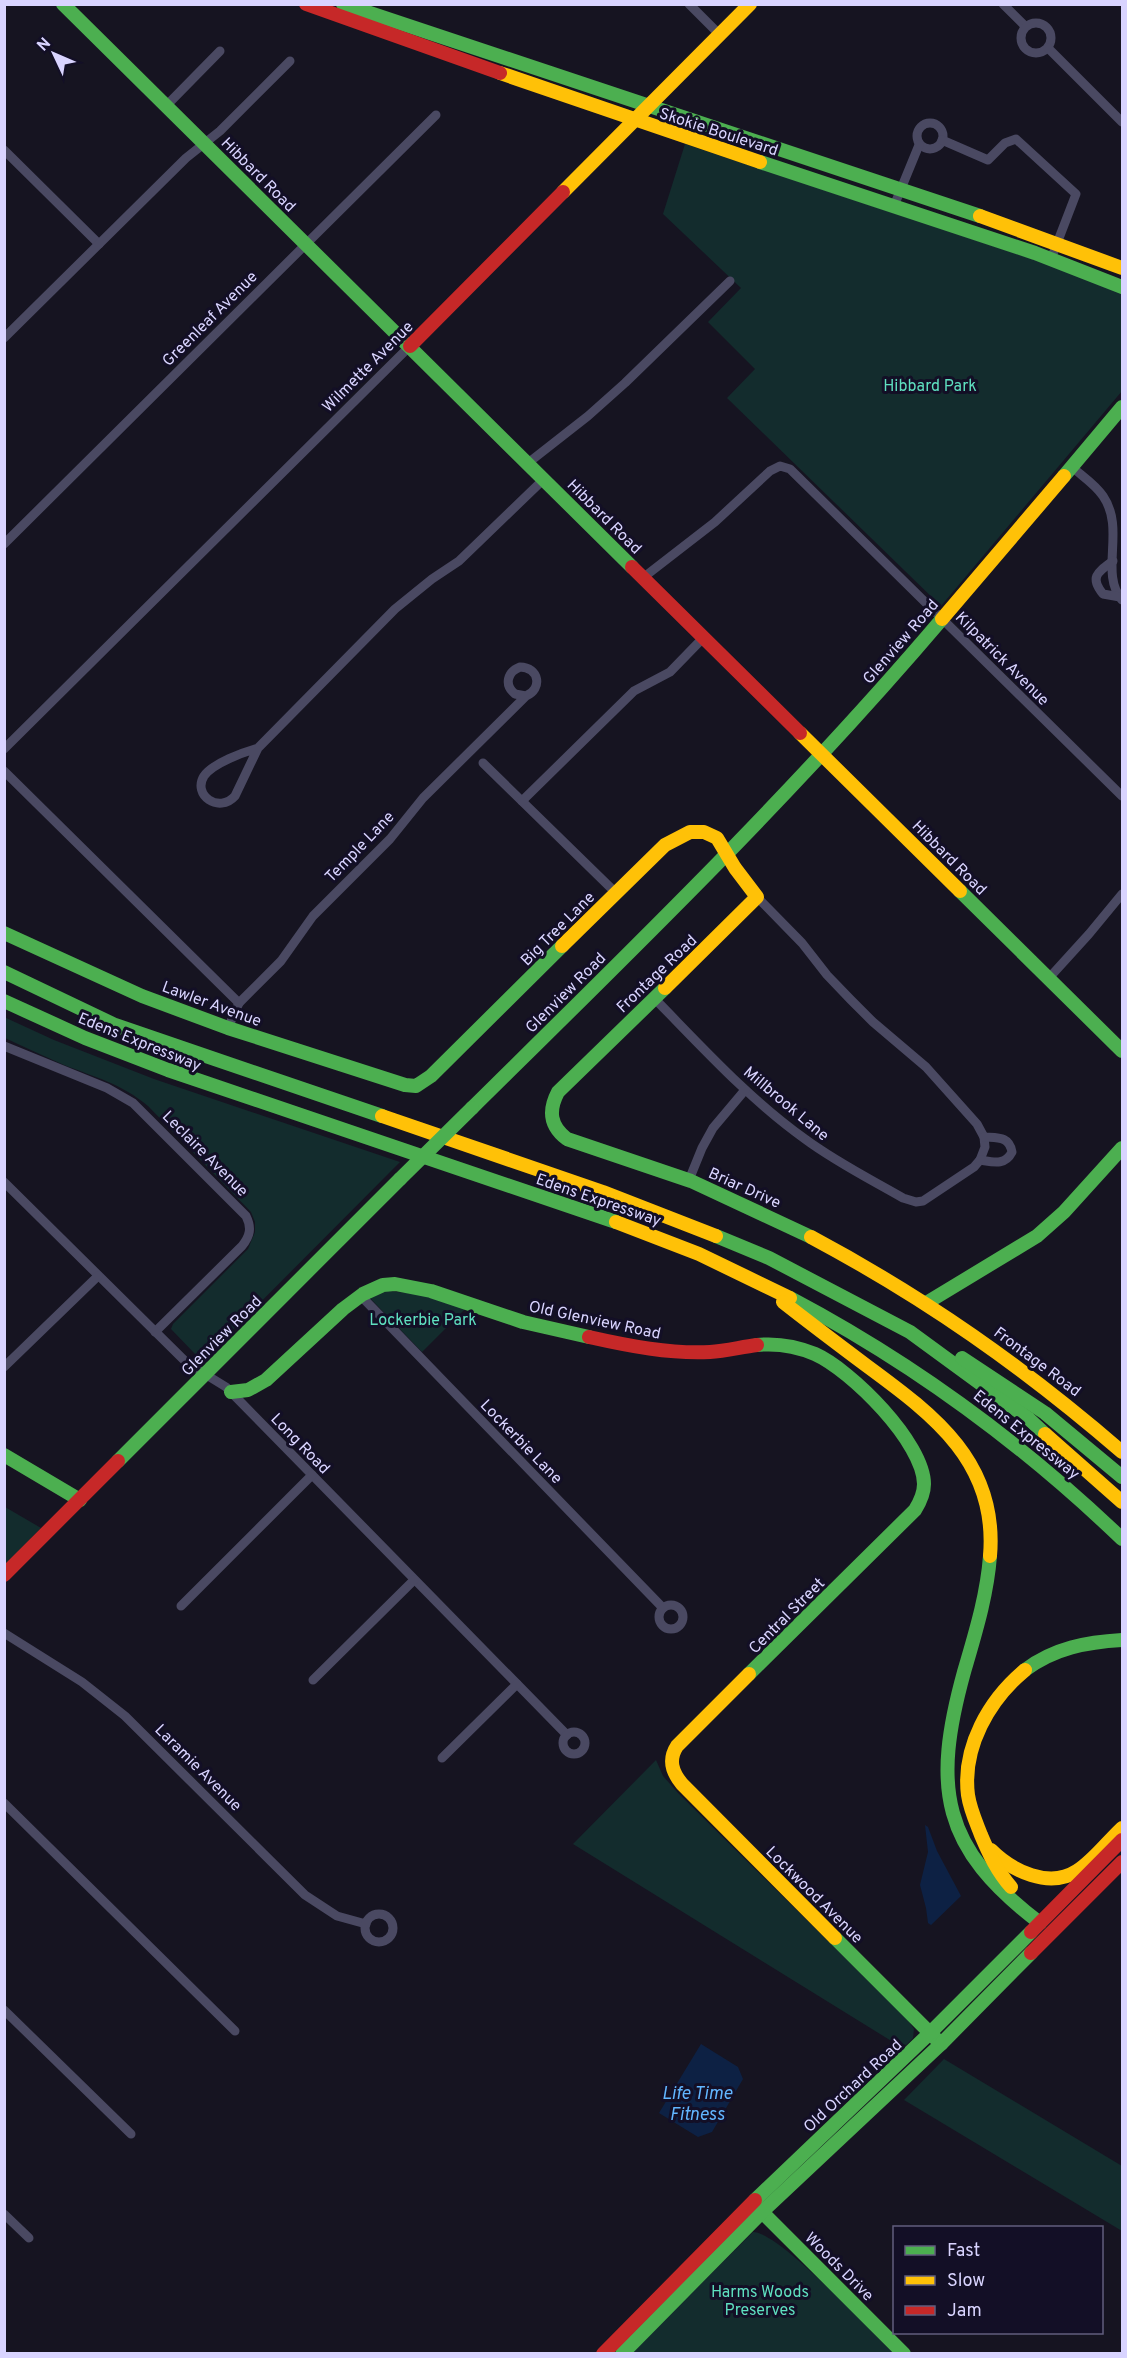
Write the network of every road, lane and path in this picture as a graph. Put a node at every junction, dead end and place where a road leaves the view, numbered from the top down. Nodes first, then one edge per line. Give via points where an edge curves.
1 (63, 4) edge
2 (306, 4) edge
3 (689, 4) edge
4 (750, 4) edge
5 (1003, 4) edge
6 (350, 9) edge
7 (1025, 26) junction
8 (720, 35) junction
9 (1048, 48) junction
10 (220, 51) dead end
11 (290, 61) dead end
12 (650, 105) junction
13 (166, 106) junction
14 (436, 115) dead end
15 (635, 120) junction
16 (1122, 122) edge
17 (942, 140) junction
18 (204, 143) junction
19 (919, 145) junction
20 (4, 150) edge
21 (901, 189) junction
22 (894, 206) junction
23 (306, 243) junction
24 (1057, 243) junction
25 (99, 244) junction
26 (1051, 259) junction
27 (1122, 268) edge
28 (730, 281) dead end
29 (1122, 287) edge
30 (4, 338) edge
31 (410, 346) junction
32 (1122, 407) edge
33 (528, 463) junction
34 (1072, 467) junction
35 (544, 479) junction
36 (4, 544) edge
37 (1113, 561) junction
38 (644, 577) junction
39 (1121, 598) edge
40 (941, 618) junction
41 (704, 637) junction
42 (526, 696) dead end
43 (258, 748) junction
44 (4, 749) edge
45 (822, 754) junction
46 (483, 763) dead end
47 (4, 771) edge
48 (1122, 796) edge
49 (522, 801) junction
50 (726, 855) junction
51 (616, 893) junction
52 (1122, 894) edge
53 (757, 897) junction
54 (4, 933) edge
55 (4, 972) edge
56 (1049, 978) junction
57 (654, 998) junction
58 (4, 1001) edge
59 (239, 1003) junction
60 (228, 1028) junction
61 (4, 1046) edge
62 (1122, 1051) edge
63 (416, 1086) joint
64 (745, 1090) junction
65 (550, 1114) joint
66 (984, 1137) junction
67 (1122, 1148) edge
68 (980, 1160) junction
69 (689, 1180) junction
70 (4, 1182) edge
71 (98, 1276) junction
72 (749, 1277) junction
73 (360, 1295) junction
74 (928, 1302) junction
75 (155, 1332) junction
76 (910, 1332) junction
77 (4, 1367) edge
78 (205, 1374) junction
79 (231, 1392) junction
80 (1122, 1452) edge
81 (4, 1455) edge
82 (312, 1476) junction
83 (1122, 1477) edge
84 (925, 1489) joint
85 (80, 1500) junction
86 (1122, 1502) edge
87 (1122, 1539) edge
88 (4, 1575) edge
89 (414, 1580) junction
90 (181, 1606) dead end
91 (663, 1608) dead end
92 (4, 1633) edge
93 (1122, 1640) edge
94 (313, 1680) dead end
95 (517, 1684) junction
96 (567, 1735) dead end
97 (442, 1758) dead end
98 (671, 1764) joint
99 (4, 1803) edge
100 (1122, 1828) edge
101 (1122, 1840) edge
102 (984, 1843) junction
103 (1122, 1862) edge
104 (1040, 1923) junction
105 (366, 1924) dead end
106 (4, 2010) edge
107 (235, 2031) dead end
108 (930, 2033) junction
109 (941, 2044) junction
110 (131, 2134) dead end
111 (757, 2208) junction
112 (4, 2214) edge
113 (29, 2238) dead end
114 (603, 2354) edge
115 (622, 2354) edge
116 (904, 2354) edge

1 - 13 main road, Hibbard Road
2 - 6 main road, Skokie Boulevard
3 - 8 street
4 - 8 main road, Wilmette Avenue
5 - 7 street
6 - 12 main road, Skokie Boulevard
6 - 15 main road, Skokie Boulevard
7 - 9 street via 1034,22 1047,26 1052,39
7 - 9 street via 1021,35 1026,49 1035,53
8 - 12 main road, Wilmette Avenue
9 - 16 street
10 - 13 street
11 - 18 street
12 - 15 main road, Wilmette Avenue
12 - 21 main road, Skokie Boulevard
13 - 18 main road, Hibbard Road
14 - 23 street, Greenleaf Avenue
15 - 22 main road, Skokie Boulevard
15 - 31 main road, Wilmette Avenue
17 - 19 street via 932,149
17 - 19 street via 940,128 929,123 918,128
17 - 24 street via 988,160 1005,143 1016,139 1076,194
18 - 23 main road, Hibbard Road
18 - 25 street
19 - 21 street
20 - 25 street
21 - 22 street
21 - 24 main road, Skokie Boulevard
22 - 26 main road, Skokie Boulevard
23 - 31 main road, Hibbard Road
23 - 36 street, Greenleaf Avenue
24 - 26 street
24 - 27 main road, Skokie Boulevard
25 - 30 street
26 - 29 main road, Skokie Boulevard
28 - 33 street via 625,383
31 - 33 main road, Hibbard Road
31 - 44 street, Wilmette Avenue
32 - 34 main road, Glenview Road
33 - 35 main road, Hibbard Road
34 - 37 street via 1098,490 1109,507
34 - 40 main road, Glenview Road
35 - 38 main road, Hibbard Road
35 - 43 street via 459,561 395,609
37 - 39 street via 1113,586
37 - 39 street via 1100,570 1096,586 1103,594
38 - 40 street, Kilpatrick Avenue via 780,466 795,472
38 - 41 main road, Hibbard Road
40 - 45 main road, Glenview Road
40 - 48 street, Kilpatrick Avenue
41 - 45 main road, Hibbard Road
41 - 49 street via 664,676 634,691
42 - 59 street, Temple Lane via 423,798 390,839 313,916 274,969
43 - 43 street via 208,772 201,787 206,798 217,804 230,802
45 - 50 main road, Glenview Road
45 - 56 main road, Hibbard Road
46 - 49 street
47 - 59 street
49 - 51 street
50 - 51 main road, Big Tree Lane via 719,839 690,831 665,845
50 - 53 main road
50 - 78 main road, Glenview Road, bridge
51 - 63 main road, Big Tree Lane via 431,1076
52 - 56 street
53 - 57 main road, Frontage Road
53 - 66 street via 873,1022 949,1090
54 - 60 main road, Lawler Avenue via 142,996
55 - 76 main road, Edens Expressway via 116,1025 669,1216 769,1258
56 - 62 main road, Hibbard Road
57 - 64 street, Millbrook Lane
57 - 65 main road, Frontage Road via 558,1092
58 - 72 main road, Edens Expressway via 154,1066 604,1217
59 - 60 street, Temple Lane
60 - 63 main road, Lawler Avenue
61 - 75 street, Leclaire Avenue via 107,1088 133,1104 246,1216 250,1232 242,1246
64 - 68 street, Millbrook Lane via 824,1153 910,1201 931,1197
64 - 69 street via 713,1128
65 - 69 main road, Briar Drive via 554,1128 567,1139
66 - 68 street
66 - 68 street via 1004,1139 1012,1152 1001,1162
67 - 74 main road via 1037,1236
69 - 74 main road, Briar Drive via 790,1225
70 - 71 street, Long Road
71 - 75 street, Long Road
71 - 77 street
72 - 87 main road, Edens Expressway via 848,1328 949,1392 1049,1471
72 - 104 main road via 918,1403 955,1440 977,1475 990,1522 991,1563 948,1745 947,1788 957,1828 976,1865 1018,1908
73 - 79 main road, Old Glenview Road via 269,1379 250,1391
73 - 84 main road, Old Glenview Road via 383,1285 402,1284 542,1326 673,1351 713,1352 777,1344 799,1347 835,1366 875,1401 911,1449 923,1473
73 - 91 street, Lockerbie Lane
74 - 80 main road, Frontage Road via 1028,1373
75 - 78 street, Long Road via 187,1363
76 - 83 main road via 982,1370 1094,1451
76 - 86 main road, Edens Expressway via 1029,1419
78 - 79 street, Long Road
78 - 85 main road, Glenview Road
79 - 82 street, Long Road
81 - 85 main road
82 - 89 street, Long Road
82 - 90 street
84 - 98 main road, Central Street via 915,1510 677,1746
85 - 88 main road, Glenview Road
89 - 94 street
89 - 95 street, Long Road
92 - 105 street, Laramie Avenue via 82,1682 124,1716 304,1895 337,1916
93 - 102 main road via 1084,1642 1062,1648 1012,1679 995,1700 982,1721 972,1750 968,1781 972,1810
95 - 96 street, Long Road
95 - 97 street
98 - 108 main road, Lockwood Avenue via 682,1784
99 - 107 street
100 - 102 main road via 1074,1873 1057,1877 1019,1872 1000,1861
101 - 104 main road, Old Orchard Road
102 - 104 main road via 998,1874
103 - 109 main road, Old Orchard Road
104 - 108 main road, Old Orchard Road
106 - 110 street
108 - 109 main road, Lockwood Avenue
108 - 111 main road, Old Orchard Road
109 - 111 main road, Old Orchard Road
111 - 114 main road, Old Orchard Road
111 - 115 main road, Old Orchard Road
111 - 116 main road, Woods Drive
112 - 113 street

